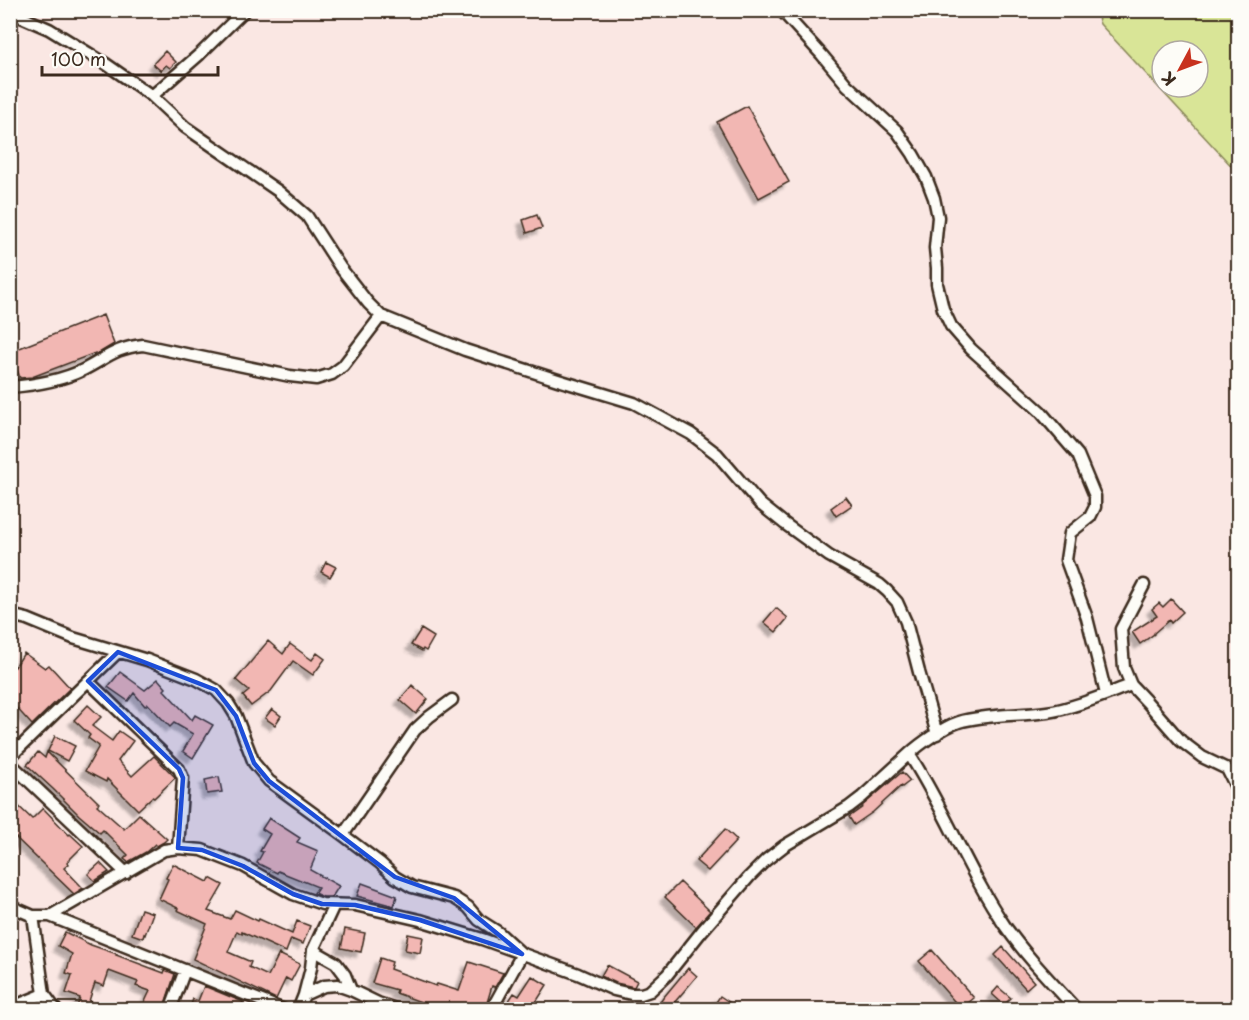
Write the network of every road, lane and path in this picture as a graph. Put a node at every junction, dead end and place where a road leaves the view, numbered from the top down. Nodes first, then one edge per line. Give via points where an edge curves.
1 (245, 10) edge
2 (781, 10) edge
3 (10, 12) edge
4 (152, 96) junction
5 (381, 316) junction
6 (10, 387) edge
7 (1144, 585) dead end
8 (10, 615) edge
9 (118, 652) junction
10 (88, 681) junction
11 (1131, 685) junction
12 (1106, 694) junction
13 (452, 700) dead end
14 (937, 734) junction
15 (909, 754) junction
16 (10, 757) edge
17 (10, 763) edge
18 (1239, 791) edge
19 (342, 835) junction
20 (178, 848) junction
21 (126, 873) junction
22 (334, 905) junction
23 (10, 906) edge
24 (33, 916) junction
25 (50, 916) junction
26 (313, 950) junction
27 (522, 954) junction
28 (185, 970) junction
29 (351, 990) junction
30 (44, 993) junction
31 (304, 995) junction
32 (10, 1008) edge
33 (56, 1010) edge
34 (170, 1010) edge
35 (284, 1010) edge
36 (298, 1010) edge
37 (399, 1010) edge
38 (494, 1010) edge
39 (1077, 1010) edge

1 - 4 street
2 - 12 street via 847,86 897,131 926,177 938,218 937,284 951,326 1040,411 1078,455 1095,496 1095,507 1070,533 1066,560 1087,618
3 - 4 street via 49,29
4 - 5 street via 185,127 278,191 307,216 340,267
5 - 6 street via 343,366 316,379 143,345 116,351 53,381
5 - 14 street via 465,350 634,403 691,434 717,454 760,504 829,556 879,584 892,596 903,612
7 - 11 street via 1121,629 1124,668
8 - 9 street
9 - 10 street
9 - 19 street via 196,679 216,690 236,716 254,763 269,781
10 - 16 street
10 - 20 street via 179,769 183,778
11 - 12 street
11 - 18 street via 1181,741 1227,769
12 - 14 street via 1046,712 958,722
13 - 19 street via 416,730
14 - 15 street
15 - 27 street via 849,807 766,860 650,991 631,994 614,990
15 - 39 street via 1005,927
17 - 21 street
19 - 27 street via 396,878 412,887 454,898 468,907
20 - 21 street via 164,850
20 - 22 street via 202,850 243,866 293,894
21 - 25 street
22 - 26 street
22 - 27 street via 354,905 420,920
23 - 24 street
24 - 25 street
24 - 30 street
25 - 28 street
26 - 29 street via 336,963
26 - 31 street
27 - 38 street
28 - 34 street
28 - 35 street
29 - 31 street via 324,986
29 - 37 street
30 - 32 street
30 - 33 street
31 - 36 street

